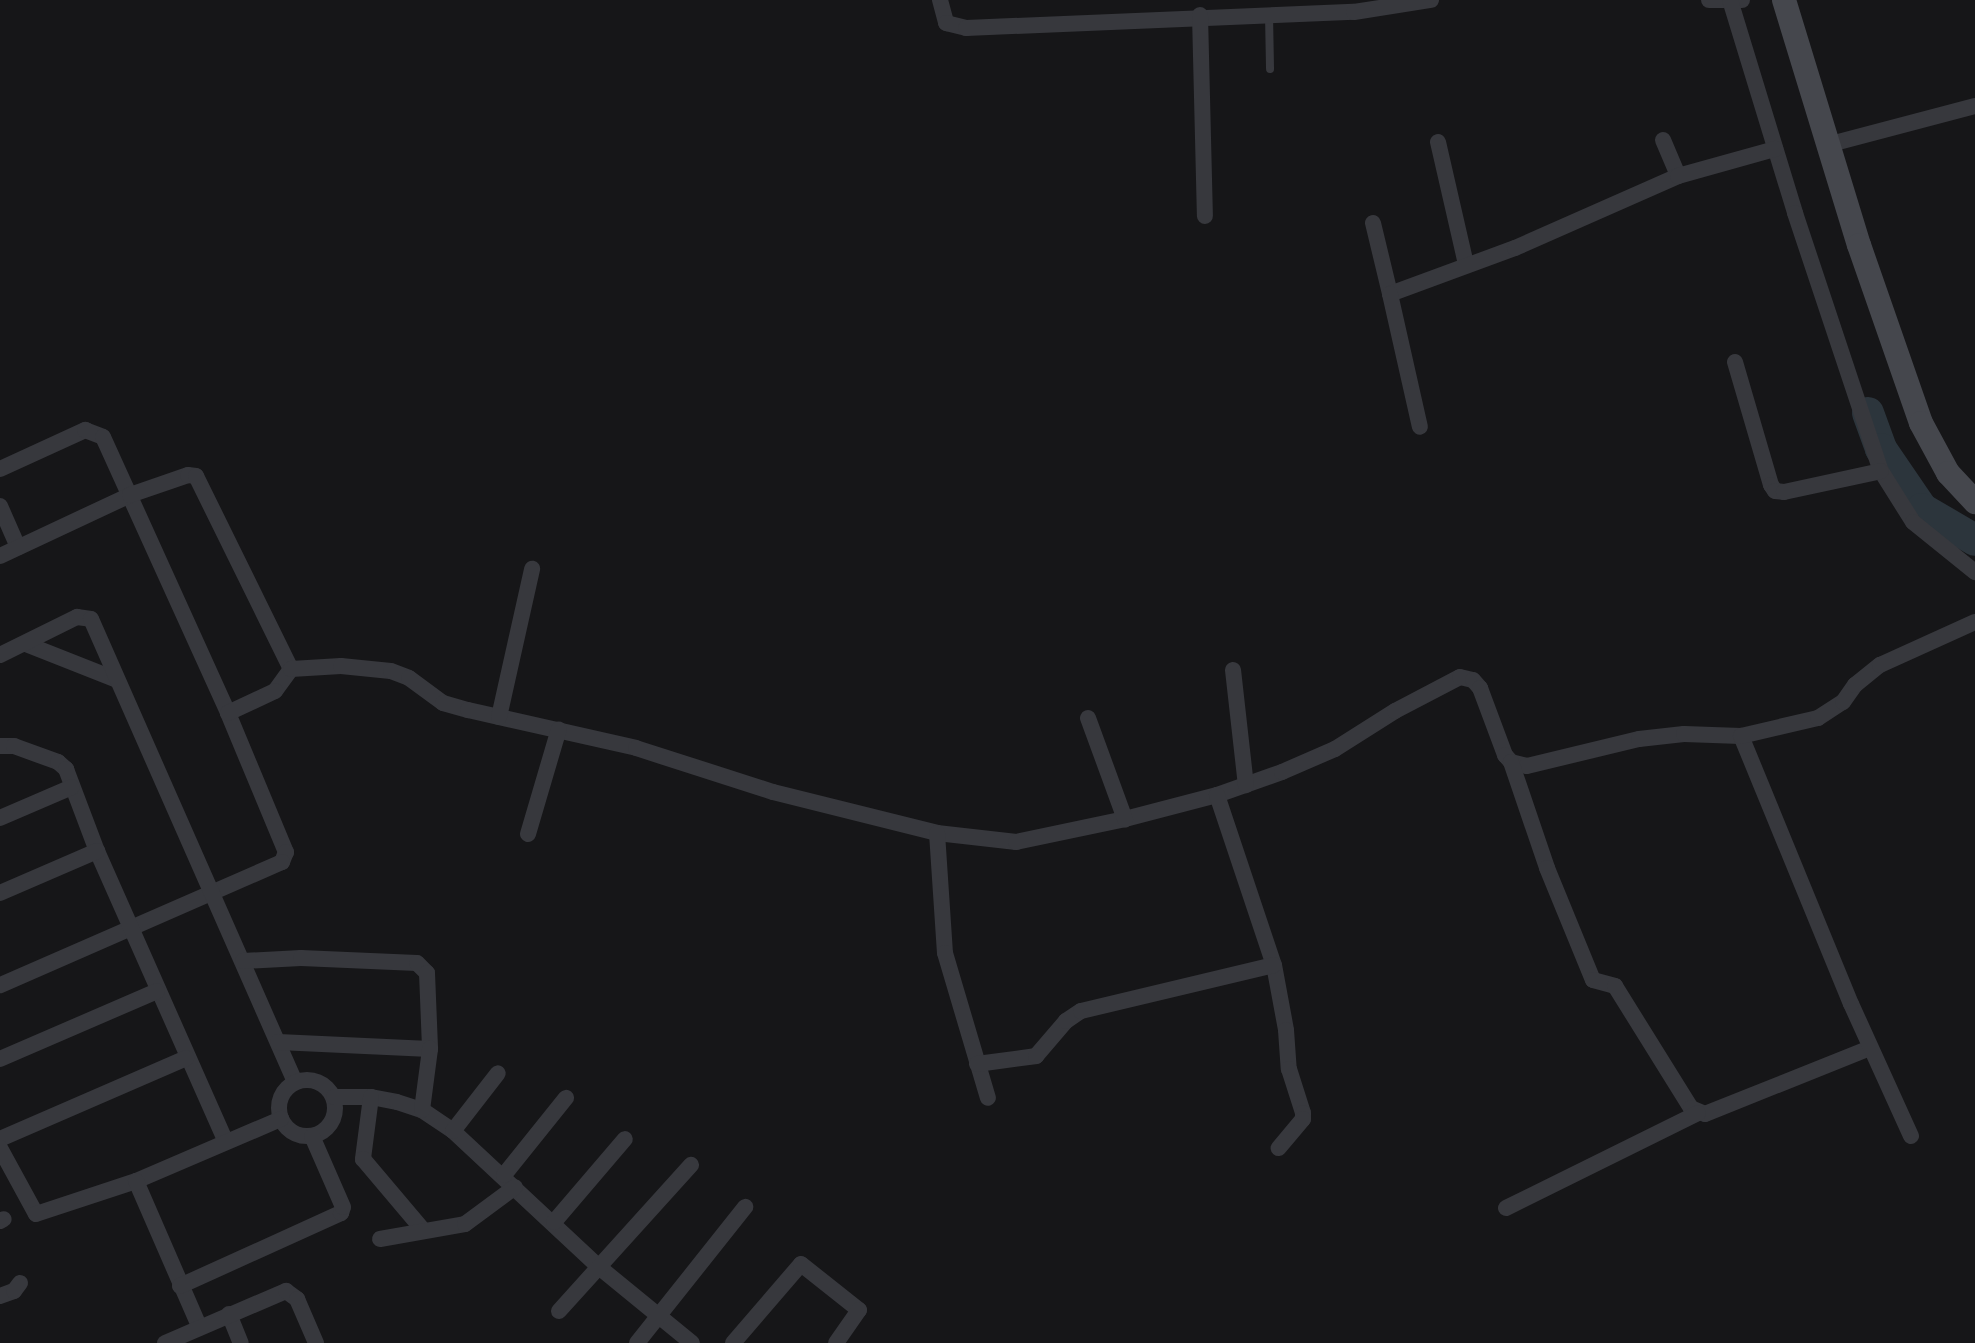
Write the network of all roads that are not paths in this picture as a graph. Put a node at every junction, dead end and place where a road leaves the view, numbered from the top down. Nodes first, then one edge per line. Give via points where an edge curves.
1 (940, 0) edge
2 (1431, 0) edge
3 (1709, 0) edge
4 (1784, 0) edge
5 (1734, 1) edge
6 (1276, 10) edge
7 (1200, 15) junction
8 (1270, 69) dead end
9 (1975, 106) edge
10 (1663, 140) dead end
11 (1438, 142) dead end
12 (1827, 145) junction
13 (1775, 149) junction
14 (1678, 176) junction
15 (1205, 216) dead end
16 (1373, 223) dead end
17 (1466, 264) junction
18 (1390, 294) junction
19 (1735, 362) dead end
20 (1420, 427) dead end
21 (0, 469) edge
22 (1881, 471) junction
23 (130, 495) junction
24 (1975, 502) edge
25 (0, 506) edge
26 (18, 547) junction
27 (0, 556) edge
28 (532, 569) dead end
29 (1975, 572) edge
30 (1975, 622) edge
31 (26, 644) junction
32 (0, 655) edge
33 (291, 669) junction
34 (1233, 670) dead end
35 (115, 679) junction
36 (228, 713) junction
37 (499, 717) junction
38 (1088, 718) dead end
39 (559, 729) junction
40 (1741, 736) junction
41 (0, 746) edge
42 (1511, 762) junction
43 (1246, 785) junction
44 (72, 787) junction
45 (1217, 795) junction
46 (0, 818) edge
47 (1125, 819) junction
48 (937, 833) junction
49 (528, 834) dead end
50 (97, 851) junction
51 (0, 893) edge
52 (210, 893) junction
53 (130, 928) junction
54 (243, 961) junction
55 (1274, 965) junction
56 (0, 985) edge
57 (157, 991) junction
58 (278, 1042) junction
59 (1870, 1048) junction
60 (430, 1049) junction
61 (186, 1058) junction
62 (0, 1059) edge
63 (977, 1064) junction
64 (498, 1073) dead end
65 (295, 1082) junction
66 (334, 1097) junction
67 (371, 1097) junction
68 (566, 1098) dead end
69 (988, 1098) dead end
70 (422, 1110) junction
71 (1698, 1113) junction
72 (281, 1119) junction
73 (453, 1131) junction
74 (312, 1136) junction
75 (1911, 1136) dead end
76 (0, 1139) edge
77 (625, 1139) dead end
78 (226, 1142) junction
79 (0, 1148) edge
80 (1279, 1148) dead end
81 (691, 1165) dead end
82 (136, 1181) junction
83 (510, 1181) junction
84 (745, 1207) dead end
85 (1506, 1208) dead end
86 (554, 1222) junction
87 (423, 1230) junction
88 (380, 1239) dead end
89 (599, 1267) junction
90 (20, 1283) dead end
91 (180, 1286) junction
92 (0, 1296) edge
93 (559, 1311) dead end
94 (229, 1314) junction
95 (659, 1316) junction
96 (199, 1326) junction
97 (166, 1343) edge
98 (241, 1343) edge
99 (316, 1343) edge
100 (637, 1343) edge
101 (692, 1343) edge
102 (733, 1343) edge
103 (836, 1343) edge

1 - 7 street via 942,17 950,27
2 - 6 street via 1354,12
3 - 5 street
4 - 12 street
5 - 13 street
6 - 7 street
6 - 8 lane
7 - 15 street
9 - 12 street
10 - 14 street
11 - 17 street
12 - 24 street via 1921,423 1948,473
13 - 14 street
13 - 22 street
14 - 17 street via 1515,248
16 - 18 street
17 - 18 street
18 - 20 street
19 - 22 street via 1775,491
21 - 23 street via 92,431 108,445
22 - 29 street via 1913,522
23 - 26 street
23 - 33 street via 196,476
23 - 36 street
25 - 26 street
26 - 27 street
28 - 37 street
30 - 40 street via 1880,665 1843,702 1818,718
31 - 32 street
31 - 35 street
31 - 35 street via 85,616 95,627
33 - 36 street via 275,691
33 - 37 street via 391,671 443,703
34 - 43 street
35 - 52 street
36 - 52 street via 286,856
37 - 39 street
38 - 47 street
39 - 48 street
39 - 49 street
40 - 42 street via 1639,739 1548,763
40 - 59 street
41 - 44 street via 58,762
42 - 43 street via 1480,688 1460,677 1335,749
42 - 71 street via 1593,980 1615,986
43 - 45 street
44 - 46 street
44 - 50 street
45 - 47 street
45 - 55 street
47 - 48 street via 1016,842
48 - 63 street via 945,953
50 - 51 street
50 - 53 street
52 - 53 street
52 - 54 street
53 - 56 street
53 - 57 street
54 - 58 street
54 - 60 street via 421,964 427,973
55 - 63 street via 1081,1011 1036,1056
55 - 80 street via 1289,1069 1303,1113
57 - 61 street
57 - 62 street
58 - 60 street
58 - 65 street
59 - 71 street
59 - 75 street
60 - 70 street
61 - 76 street
61 - 78 street
63 - 69 street
64 - 73 street
65 - 66 street via 311,1079
65 - 72 street via 279,1102
66 - 67 street
66 - 74 street via 331,1123
67 - 70 street
67 - 87 street via 363,1159
68 - 83 street
70 - 73 street
71 - 85 street
72 - 74 street via 298,1135
72 - 78 street
73 - 83 street
74 - 91 street via 341,1213
77 - 86 street
78 - 82 street
79 - 82 street via 36,1214
81 - 89 street
82 - 91 street
83 - 86 street
83 - 87 street via 465,1224
84 - 95 street
86 - 89 street
87 - 88 street
89 - 93 street
89 - 95 street
90 - 92 street
91 - 96 street
94 - 96 street
94 - 98 street
94 - 99 street via 286,1291 297,1299
95 - 100 street
95 - 101 street
96 - 97 street
102 - 103 street via 801,1264 859,1310

